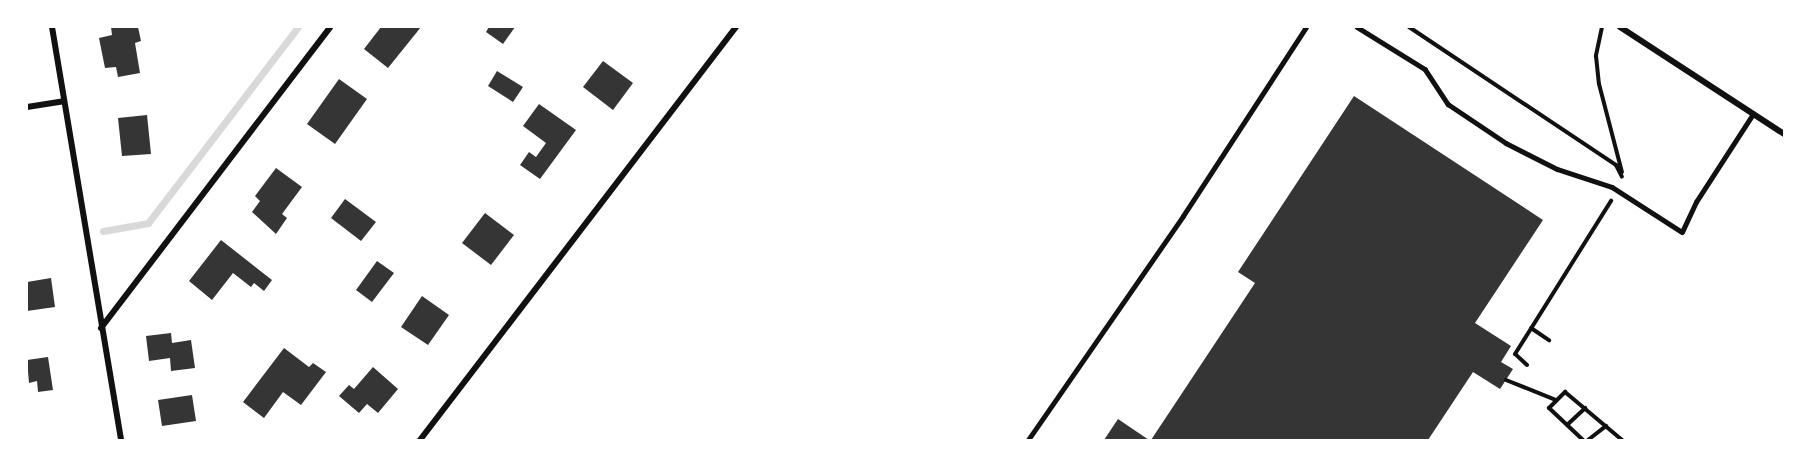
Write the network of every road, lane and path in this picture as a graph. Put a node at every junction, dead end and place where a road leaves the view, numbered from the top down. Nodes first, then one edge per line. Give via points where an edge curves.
1 (52, 27) edge
2 (330, 27) edge
3 (736, 27) edge
4 (1306, 27) edge
5 (1358, 27) edge
6 (1408, 27) edge
7 (1602, 27) edge
8 (1620, 27) edge
9 (64, 101) junction
10 (27, 107) edge
11 (1753, 114) junction
12 (1784, 135) edge
13 (1622, 174) junction
14 (1620, 193) junction
15 (1621, 206) dead end
16 (100, 328) junction
17 (1531, 328) junction
18 (1549, 340) dead end
19 (1527, 365) dead end
20 (1506, 380) dead end
21 (1556, 400) junction
22 (1585, 408) junction
23 (1567, 424) junction
24 (1606, 426) junction
25 (121, 440) edge
26 (420, 440) edge
27 (1028, 440) edge
28 (1585, 440) edge
29 (1622, 440) edge

1 - 9 street
2 - 16 street
3 - 26 street
4 - 27 lane via 1177,225
5 - 14 lane via 1425,69 1448,104 1506,143
6 - 13 path via 1598,153
7 - 13 path via 1596,56 1599,84
8 - 11 street
9 - 10 street
9 - 16 street
11 - 12 street
11 - 14 lane via 1696,202 1682,232
13 - 14 path
15 - 17 path via 1612,200
16 - 25 street
17 - 18 path
17 - 19 path via 1515,354
20 - 21 path
21 - 22 path via 1565,392
21 - 23 path via 1549,408
22 - 23 path
22 - 24 path
23 - 28 path
24 - 28 path
24 - 29 path

